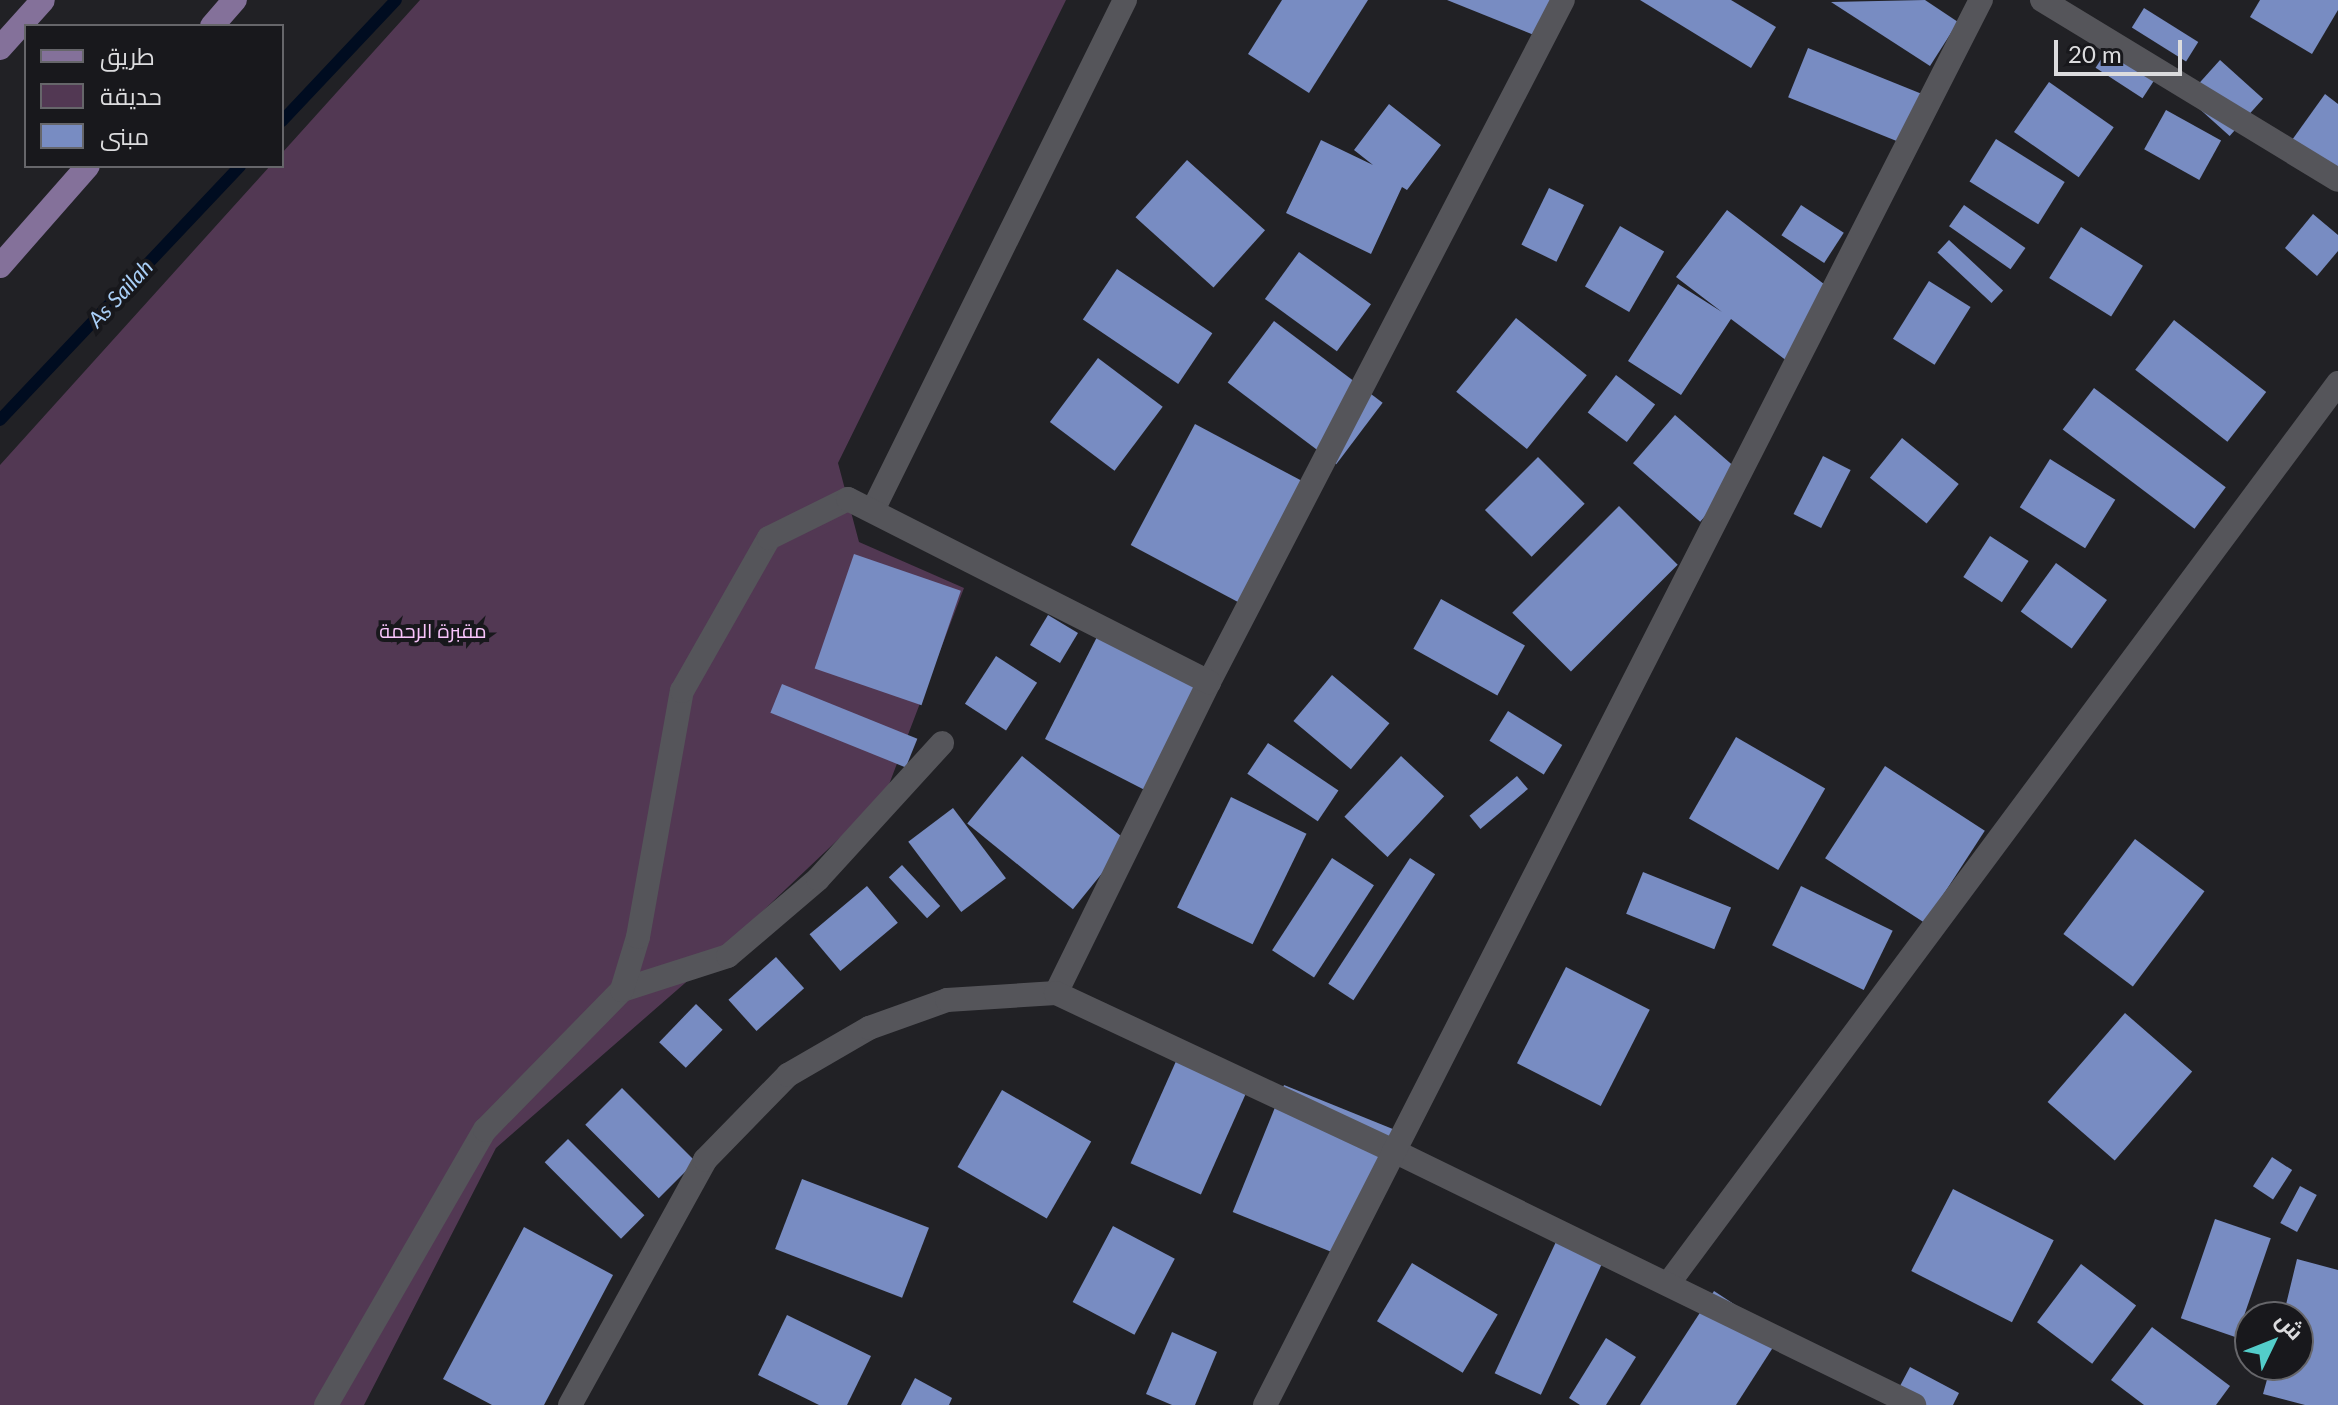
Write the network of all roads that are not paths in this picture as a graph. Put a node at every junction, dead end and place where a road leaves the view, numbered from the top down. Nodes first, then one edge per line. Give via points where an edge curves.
1 (43, 0) edge
2 (235, 0) edge
3 (1125, 0) edge
4 (1563, 0) edge
5 (1981, 0) edge
6 (2042, 0) edge
7 (214, 24) edge
8 (0, 48) edge
9 (86, 168) edge
10 (2338, 180) edge
11 (0, 266) edge
12 (2338, 383) edge
13 (873, 510) junction
14 (1209, 682) junction
15 (942, 743) dead end
16 (622, 990) junction
17 (1056, 993) junction
18 (1394, 1151) junction
19 (1668, 1284) junction
20 (326, 1405) edge
21 (570, 1405) edge
22 (1265, 1405) edge
23 (1914, 1405) edge

1 - 8 main road
2 - 7 main road
3 - 13 street
4 - 14 street
5 - 18 street
6 - 10 street
9 - 11 main road
12 - 19 street
13 - 14 street
13 - 16 street via 848,499 769,538 682,691 638,937
14 - 17 street
15 - 16 street via 818,879 728,956
16 - 20 street via 485,1130
17 - 18 street
17 - 21 street via 947,1000 869,1028 788,1075 705,1160
18 - 19 street
18 - 22 street
19 - 23 street

